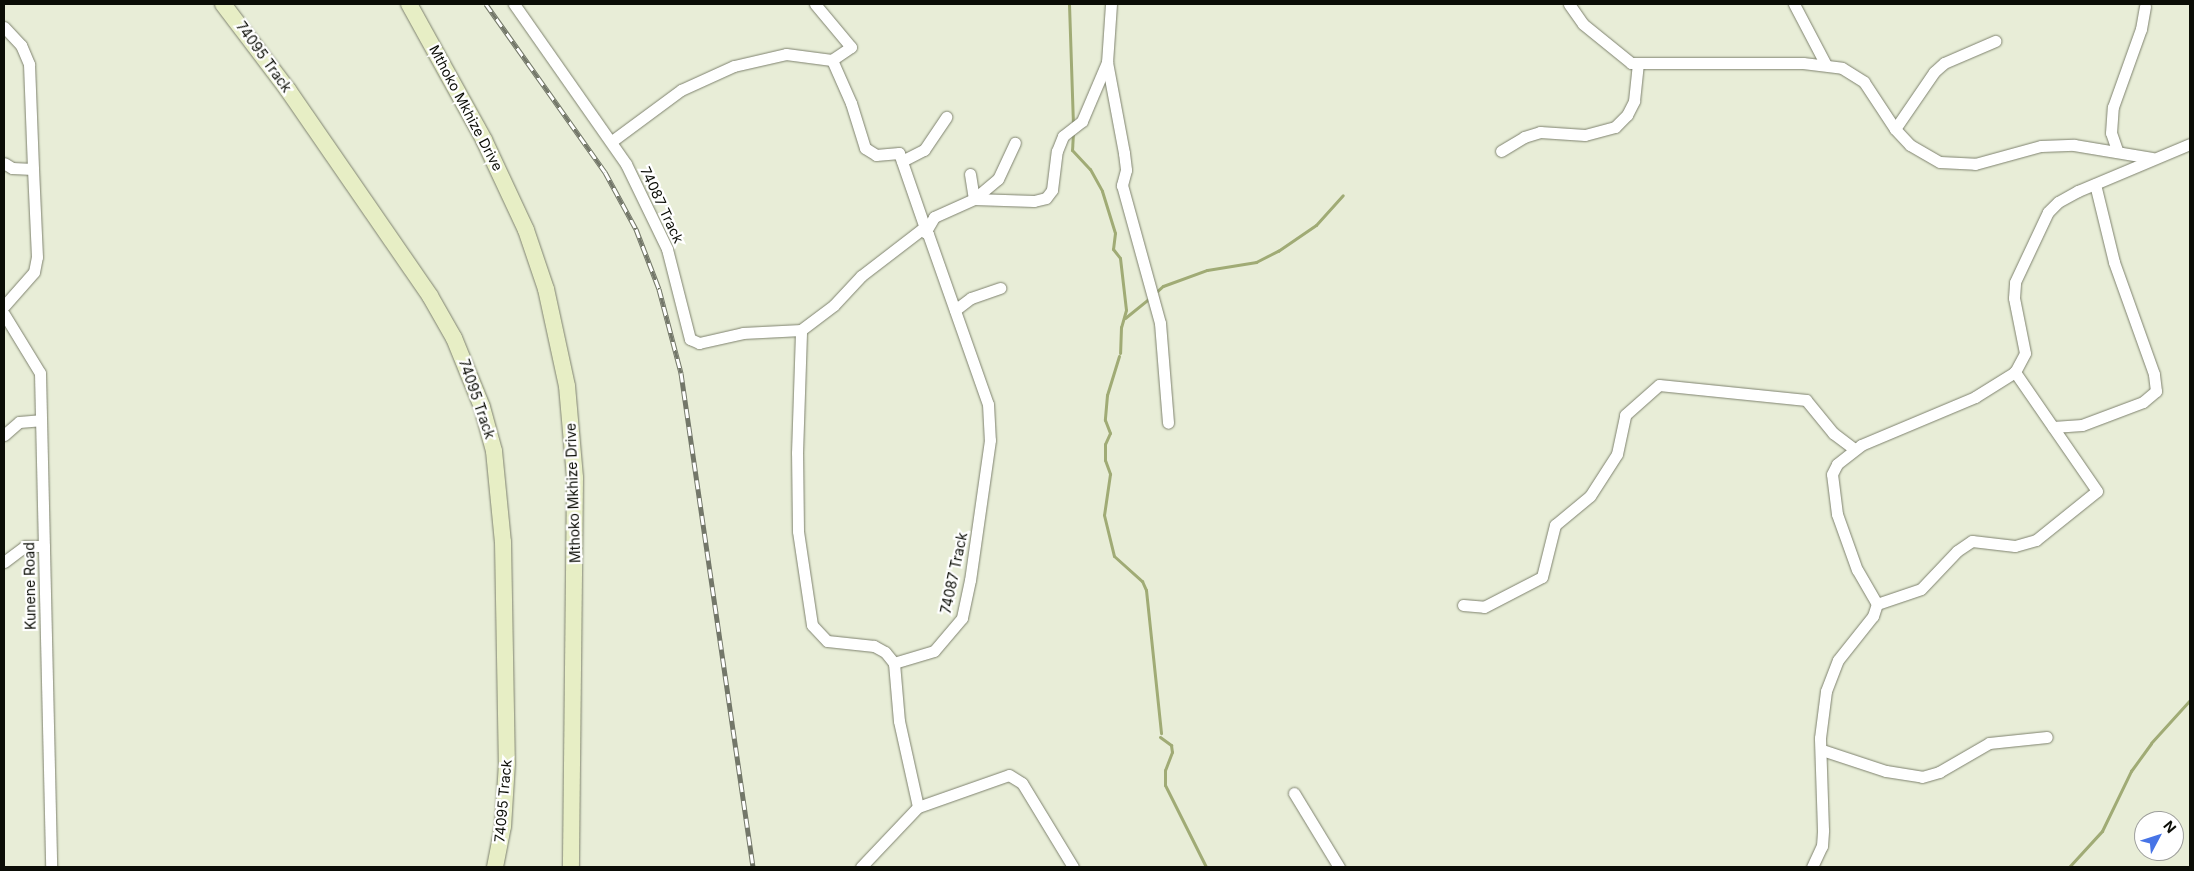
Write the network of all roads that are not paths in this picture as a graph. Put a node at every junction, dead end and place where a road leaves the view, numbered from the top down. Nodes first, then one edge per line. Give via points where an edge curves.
1 (223, 4) edge
2 (409, 4) edge
3 (514, 4) edge
4 (814, 4) edge
5 (1111, 4) edge
6 (1570, 4) edge
7 (1794, 4) edge
8 (2145, 6) dead end
9 (4, 27) edge
10 (1995, 41) dead end
11 (832, 60) junction
12 (1107, 62) junction
13 (1638, 64) junction
14 (1826, 65) junction
15 (946, 118) dead end
16 (1895, 129) junction
17 (612, 142) junction
18 (1015, 144) dead end
19 (2190, 144) edge
20 (2117, 150) junction
21 (1501, 151) dead end
22 (2152, 158) junction
23 (902, 161) junction
24 (4, 163) edge
25 (33, 169) junction
26 (970, 174) dead end
27 (2095, 184) junction
28 (974, 199) junction
29 (926, 231) junction
30 (1000, 288) dead end
31 (4, 306) edge
32 (955, 310) junction
33 (4, 314) edge
34 (802, 330) junction
35 (2015, 372) junction
36 (40, 420) junction
37 (1168, 423) dead end
38 (2053, 427) junction
39 (4, 435) edge
40 (1854, 449) junction
41 (44, 546) junction
42 (4, 562) edge
43 (1876, 604) junction
44 (1463, 605) dead end
45 (894, 663) junction
46 (2047, 737) dead end
47 (1822, 750) junction
48 (1294, 793) dead end
49 (918, 807) junction
50 (51, 867) edge
51 (495, 867) edge
52 (571, 867) edge
53 (861, 867) edge
54 (1073, 867) edge
55 (1339, 867) edge
56 (1812, 867) edge

1 - 51 street, 74095 Track via 288,90 430,296 454,338 482,407 494,451 504,542 507,763 503,826
2 - 52 street, Mthoko Mkhize Drive via 484,140 526,230 546,289 567,386 576,478
3 - 17 street, 74087 Track
4 - 11 street via 851,47
5 - 12 street
6 - 13 street via 1587,29 1604,39 1625,60
7 - 14 street
8 - 20 street via 2141,29 2113,107 2111,133
9 - 25 street via 21,45 29,64
10 - 16 street via 1944,63 1934,72
11 - 17 street via 786,54 734,66 681,90
11 - 23 street via 851,103 865,148 876,155 899,153
12 - 28 street via 1082,121 1063,136 1057,151 1052,190 1046,198 1034,201
12 - 37 street via 1124,153 1126,170 1122,184 1160,323
13 - 14 street
13 - 21 street via 1634,101 1627,116 1615,127 1585,135 1540,132 1524,137
14 - 16 street via 1848,70 1864,82
15 - 23 street via 924,150
16 - 20 street via 1923,155 1960,164 1975,164 2041,146 2074,144
17 - 34 street, 74087 Track via 634,179 667,249 690,339 700,343 743,333
18 - 28 street via 998,179
19 - 22 street
20 - 22 street
22 - 27 street
23 - 29 street, 74087 Track
24 - 25 street via 12,168
25 - 31 street via 37,257 34,272
26 - 28 street
27 - 35 street via 2058,202 2048,212 2021,263 2014,298 2025,353
27 - 38 street via 2109,245 2154,374 2156,391 2155,396 2143,402 2082,425
28 - 29 street via 934,217
29 - 32 street, 74087 Track
29 - 34 street via 921,230 861,276 834,305
30 - 32 street via 971,298
32 - 45 street, 74087 Track via 990,419 990,440 970,580 962,618 943,645 923,656
33 - 36 street, Kunene Road via 40,373
34 - 45 street via 796,453 798,530 812,624 827,641 874,646 885,652
35 - 38 street
35 - 40 street via 1975,396
36 - 39 street via 18,422
36 - 41 street, Kunene Road
38 - 43 street via 2097,488 2094,494 2036,540 2015,546 1972,542 1958,551 1921,589
40 - 43 street via 1837,464 1832,474 1832,490 1847,546
40 - 44 street via 1833,433 1806,400 1658,385 1625,415 1617,454 1590,496 1555,525 1542,577 1484,608
41 - 42 street via 25,546
41 - 50 street, Kunene Road
43 - 47 street via 1873,616 1847,647 1829,678 1820,738
45 - 49 street via 899,721
46 - 47 street via 1989,743 1939,772 1922,777 1894,773
47 - 56 street via 1822,846
48 - 55 street
49 - 53 street
49 - 54 street via 998,777 1009,775 1017,778

